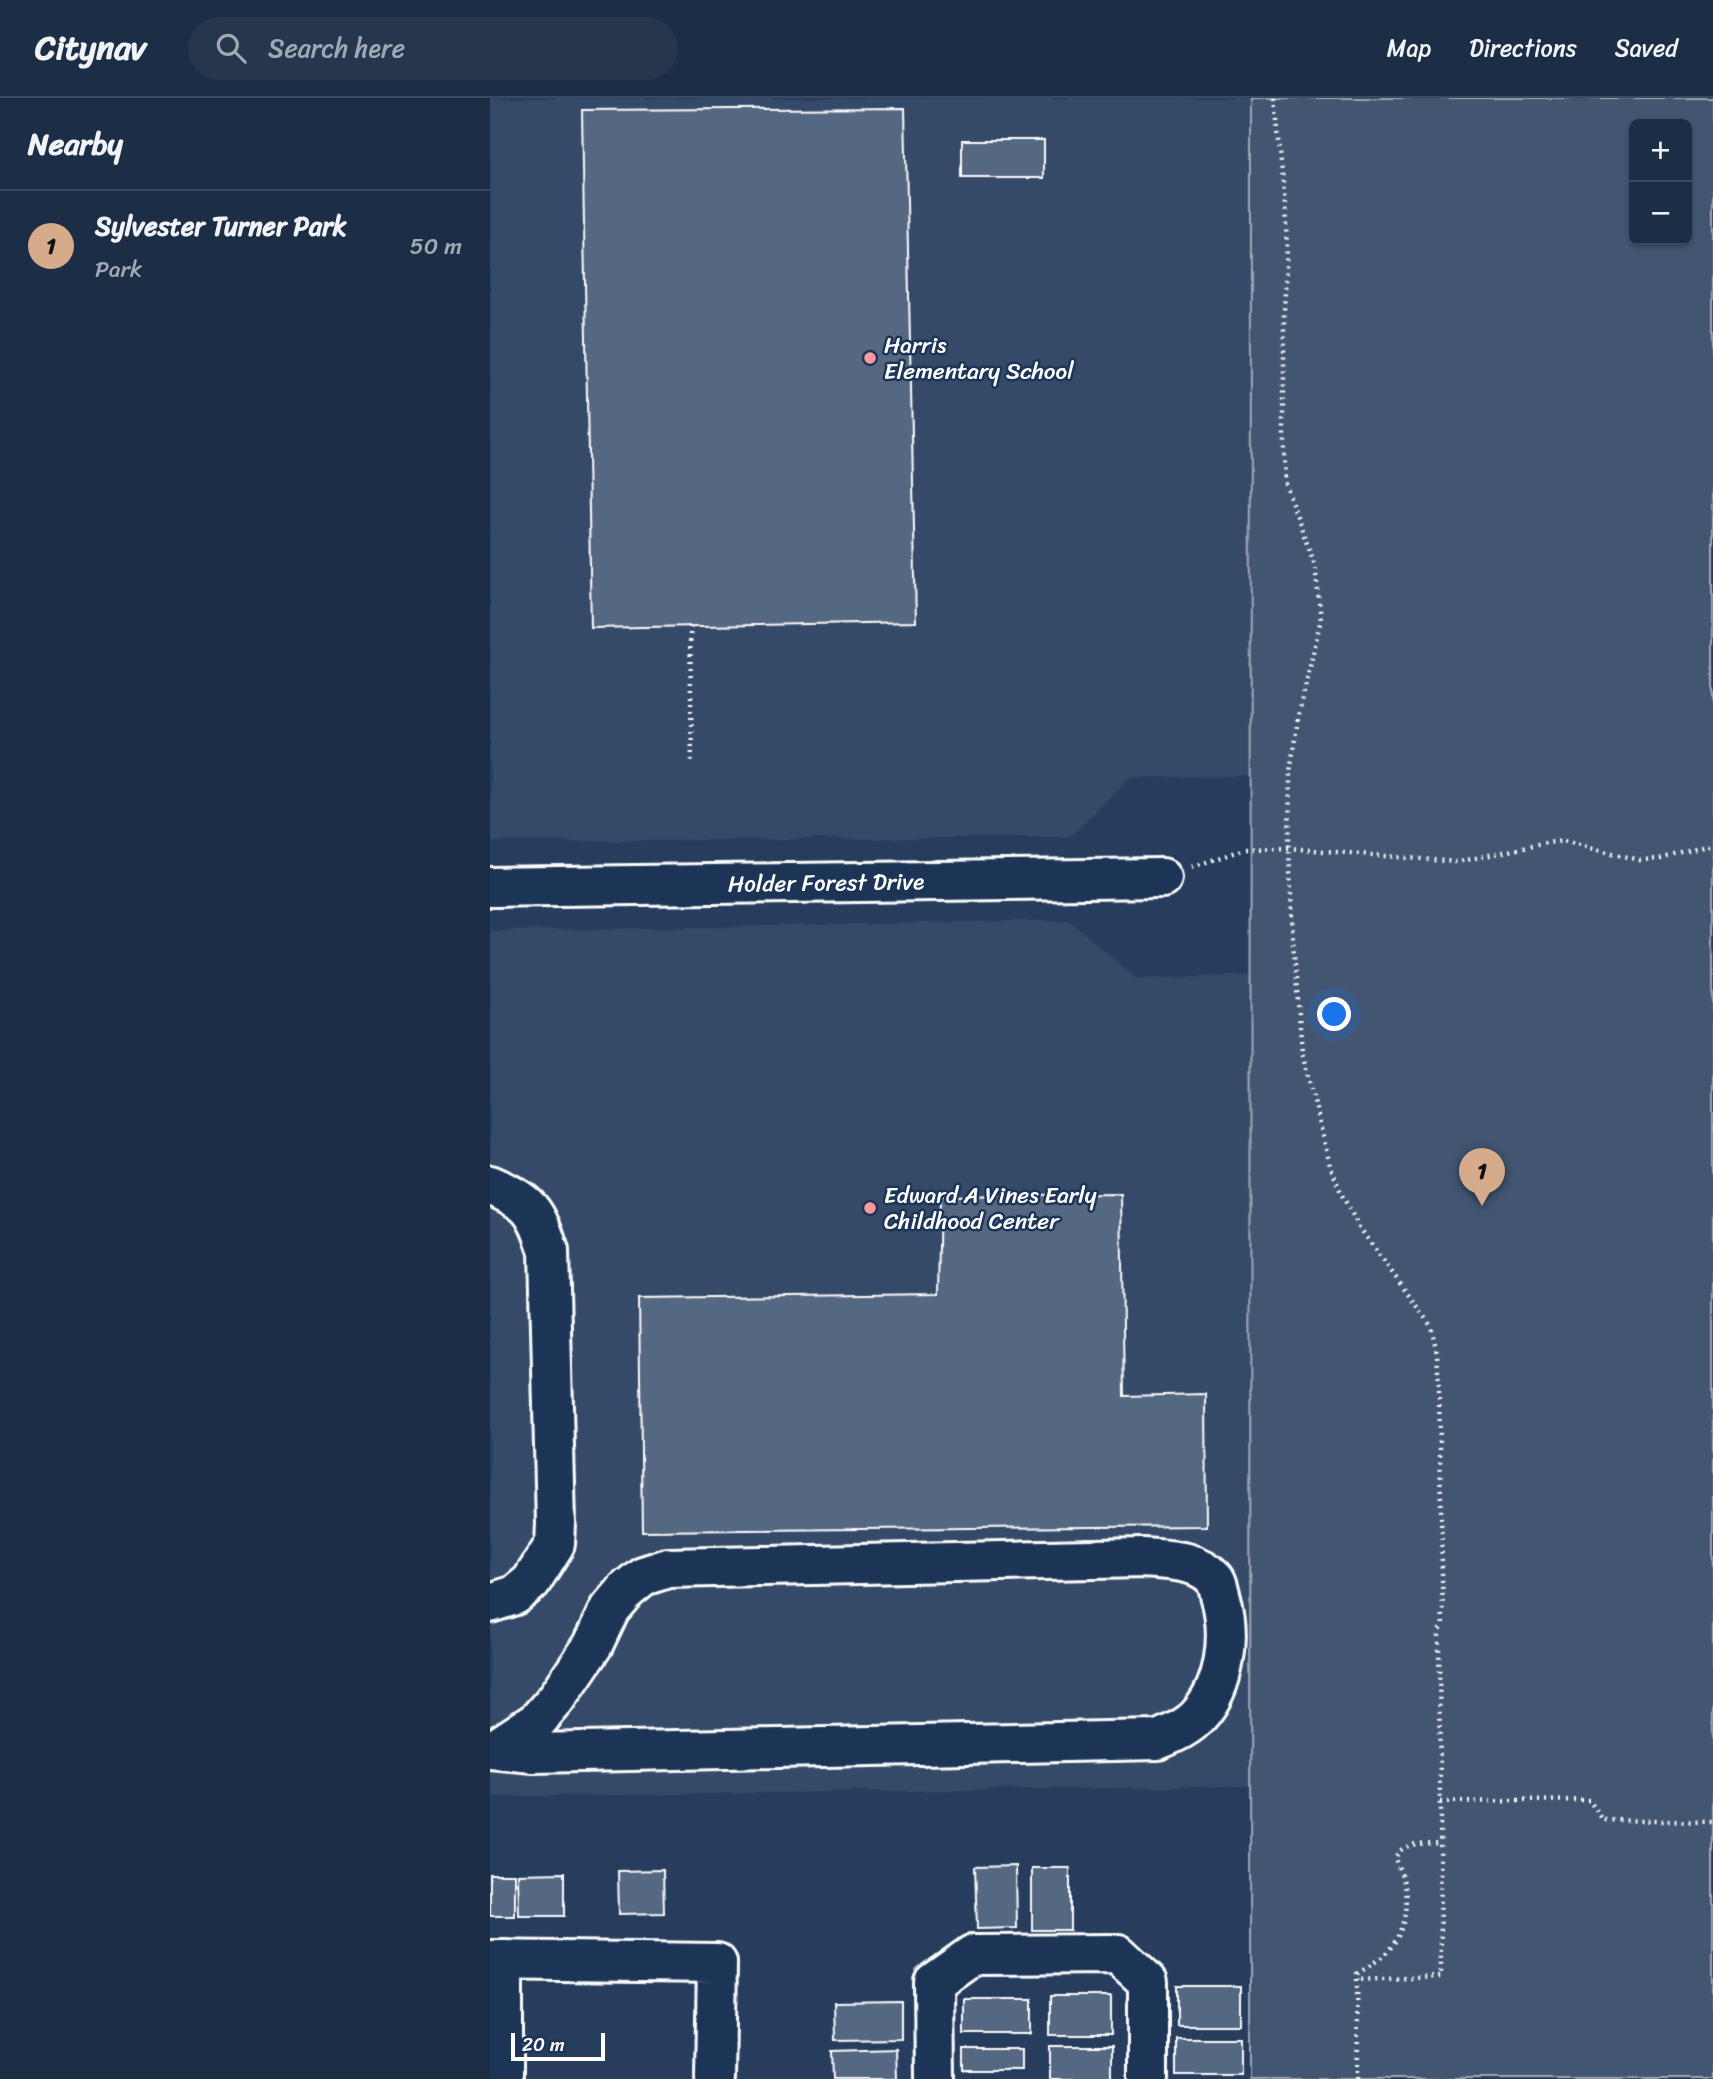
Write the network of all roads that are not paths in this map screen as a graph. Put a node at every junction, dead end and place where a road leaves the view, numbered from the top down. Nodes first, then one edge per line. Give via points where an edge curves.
1 (1162, 878) road end
2 (490, 887) edge
3 (490, 1185) edge
4 (490, 1603) edge
5 (493, 1748) edge
6 (496, 1960) edge
7 (503, 2079) edge
8 (715, 2079) edge
9 (934, 2079) edge
10 (1148, 2079) edge

1 - 2 street, Holder Forest Drive
3 - 4 street via 533,1210 549,1251 556,1524 555,1545 531,1582 515,1595
5 - 5 street via 534,1753 1158,1740 1199,1716 1214,1692 1224,1658 1223,1608 1216,1579 1200,1567 1143,1558 668,1568 643,1576 627,1589 557,1698 537,1721
6 - 7 street
6 - 8 street via 717,1963
9 - 10 street via 934,1982 972,1955 1118,1954 1148,1982

